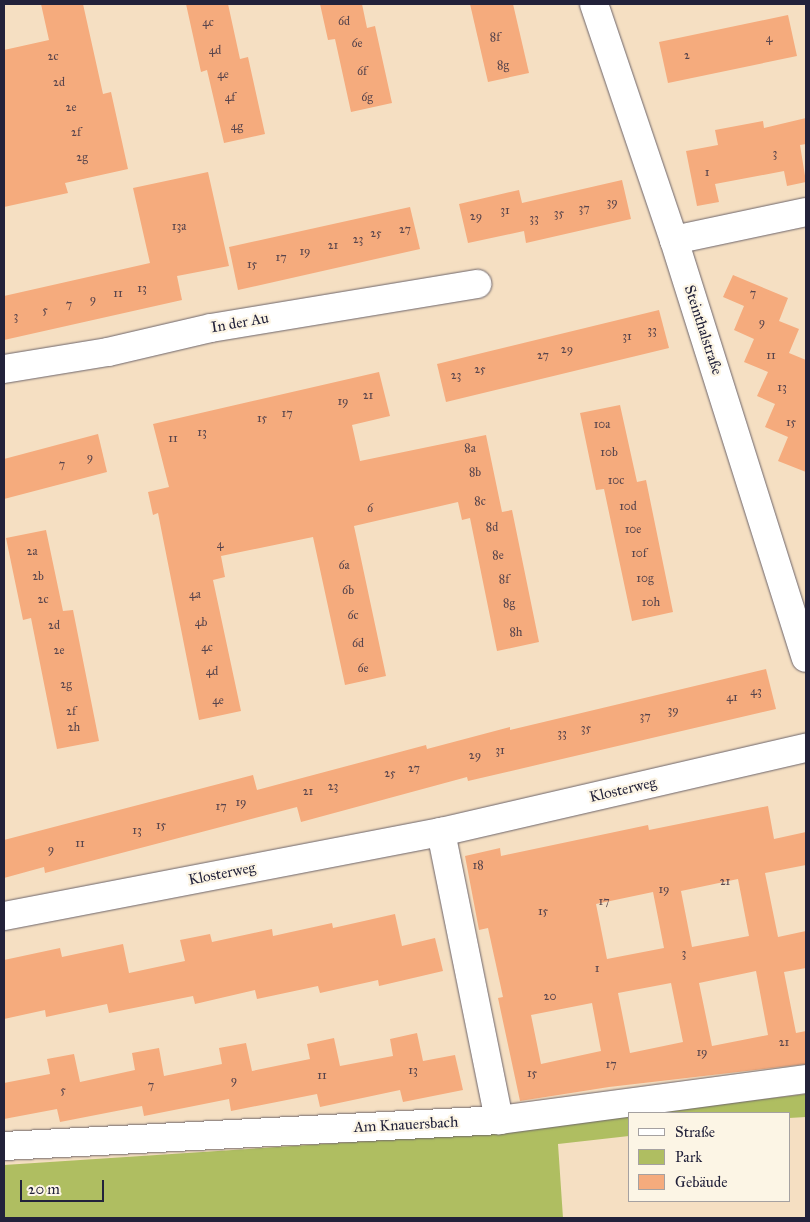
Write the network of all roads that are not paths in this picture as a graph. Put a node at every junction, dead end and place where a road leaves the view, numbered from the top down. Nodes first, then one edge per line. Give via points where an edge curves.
1 (594, 4) edge
2 (806, 212) edge
3 (674, 240) junction
4 (478, 284) dead end
5 (4, 369) edge
6 (806, 658) edge
7 (806, 748) edge
8 (441, 832) junction
9 (4, 916) edge
10 (806, 1079) edge
11 (498, 1120) junction
12 (4, 1146) edge

1 - 3 street, Steinthalstraße
2 - 3 street
3 - 6 street, Steinthalstraße
4 - 5 street, In der Au via 211,328 108,352
7 - 8 street, Klosterweg
8 - 9 street, Klosterweg
8 - 11 street
10 - 11 street, Am Knauersbach
11 - 12 street, Am Knauersbach

